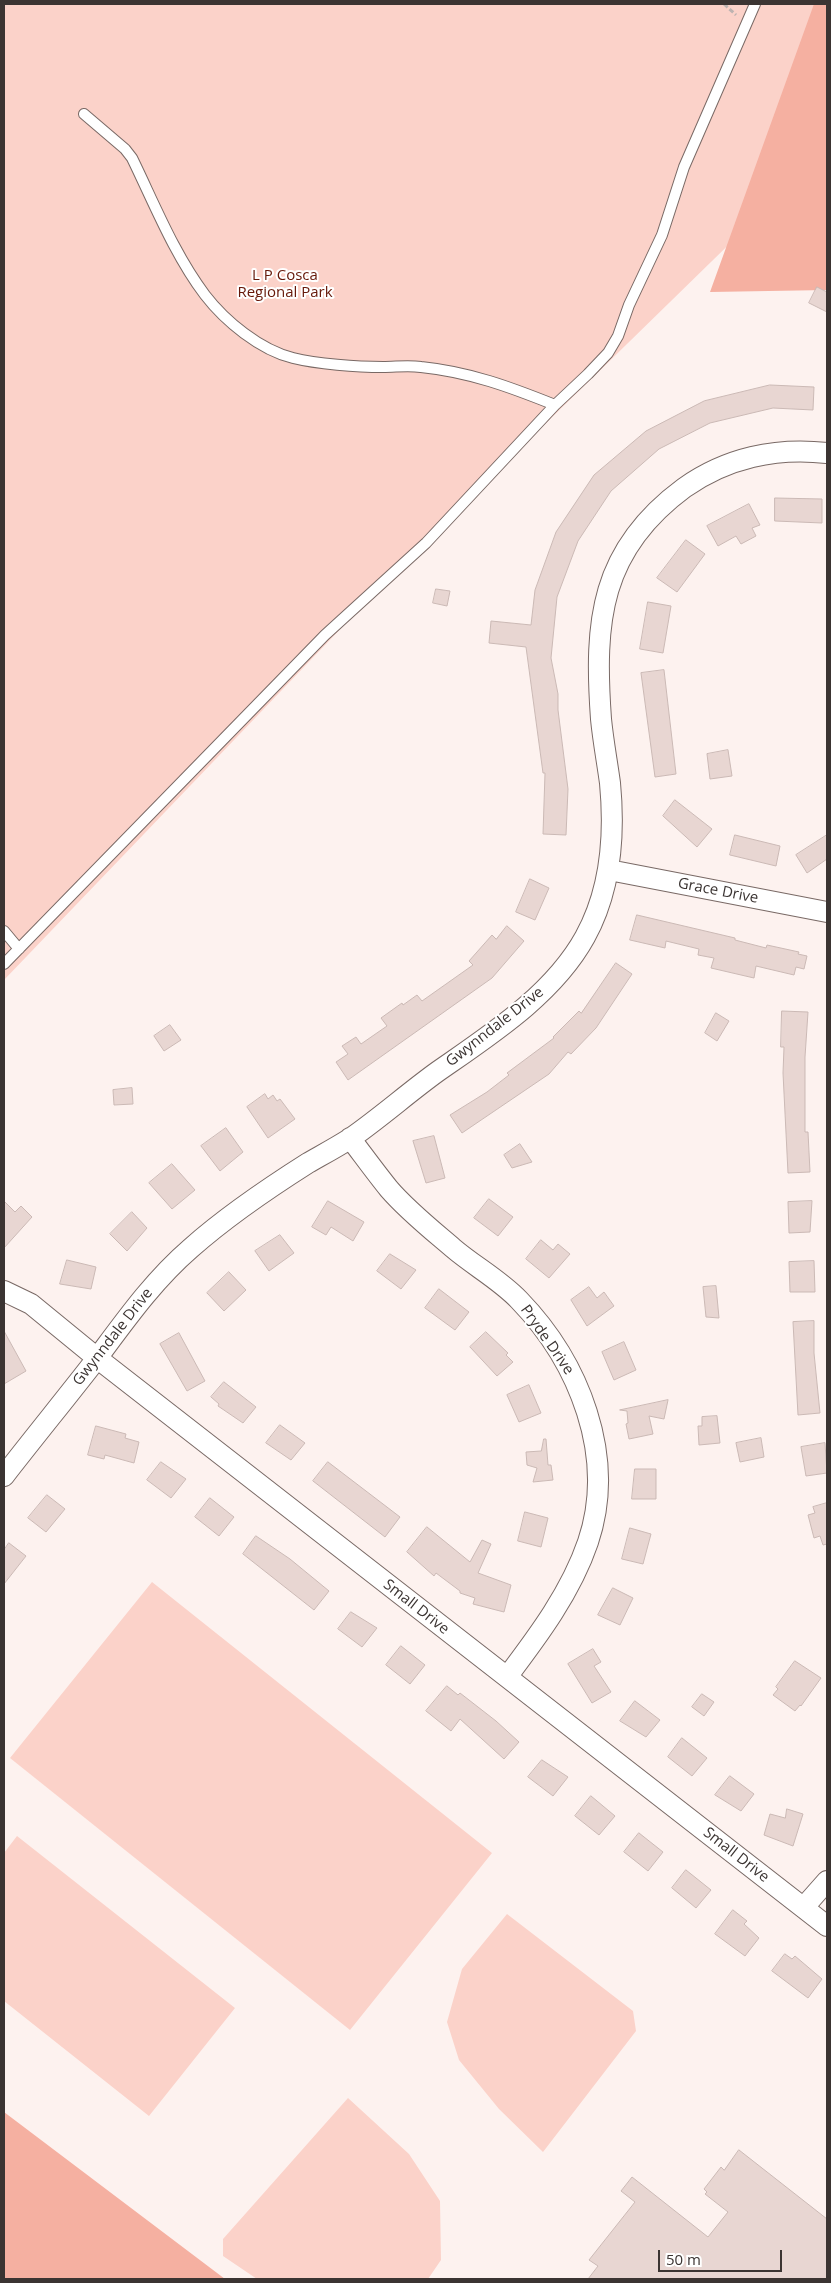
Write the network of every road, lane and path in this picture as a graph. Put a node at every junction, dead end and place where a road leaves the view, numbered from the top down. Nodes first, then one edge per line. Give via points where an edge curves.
1 (755, 4) edge
2 (84, 114) dead end
3 (555, 405) junction
4 (827, 453) edge
5 (609, 870) junction
6 (827, 912) edge
7 (4, 931) edge
8 (18, 949) junction
9 (4, 964) edge
10 (350, 1138) junction
11 (4, 1291) edge
12 (97, 1358) junction
13 (4, 1476) edge
14 (507, 1677) junction
15 (827, 1882) edge
16 (804, 1907) junction
17 (827, 1926) edge

1 - 3 lane via 684,167 662,235 628,305 618,336 608,353
2 - 3 lane via 132,158 193,278 219,310 249,336 293,358 364,366 419,366 456,372 489,379
3 - 8 lane via 438,530 318,642
4 - 5 street, Gwynndale Drive via 765,453 722,466 694,481 652,514 618,561 601,618 601,718 612,823
5 - 6 street, Grace Drive
5 - 10 street, Gwynndale Drive via 584,940 548,985 483,1040
7 - 8 lane
8 - 9 lane
10 - 12 street, Gwynndale Drive via 264,1192 190,1248 136,1304
10 - 14 street, Pryde Drive via 390,1190 414,1214 518,1299 560,1352 585,1403 598,1479 598,1500 588,1542 547,1623
11 - 12 street, Small Drive via 31,1304
12 - 13 street, Gwynndale Drive
12 - 14 street, Small Drive
14 - 16 street, Small Drive
15 - 16 street
16 - 17 street, Small Drive

